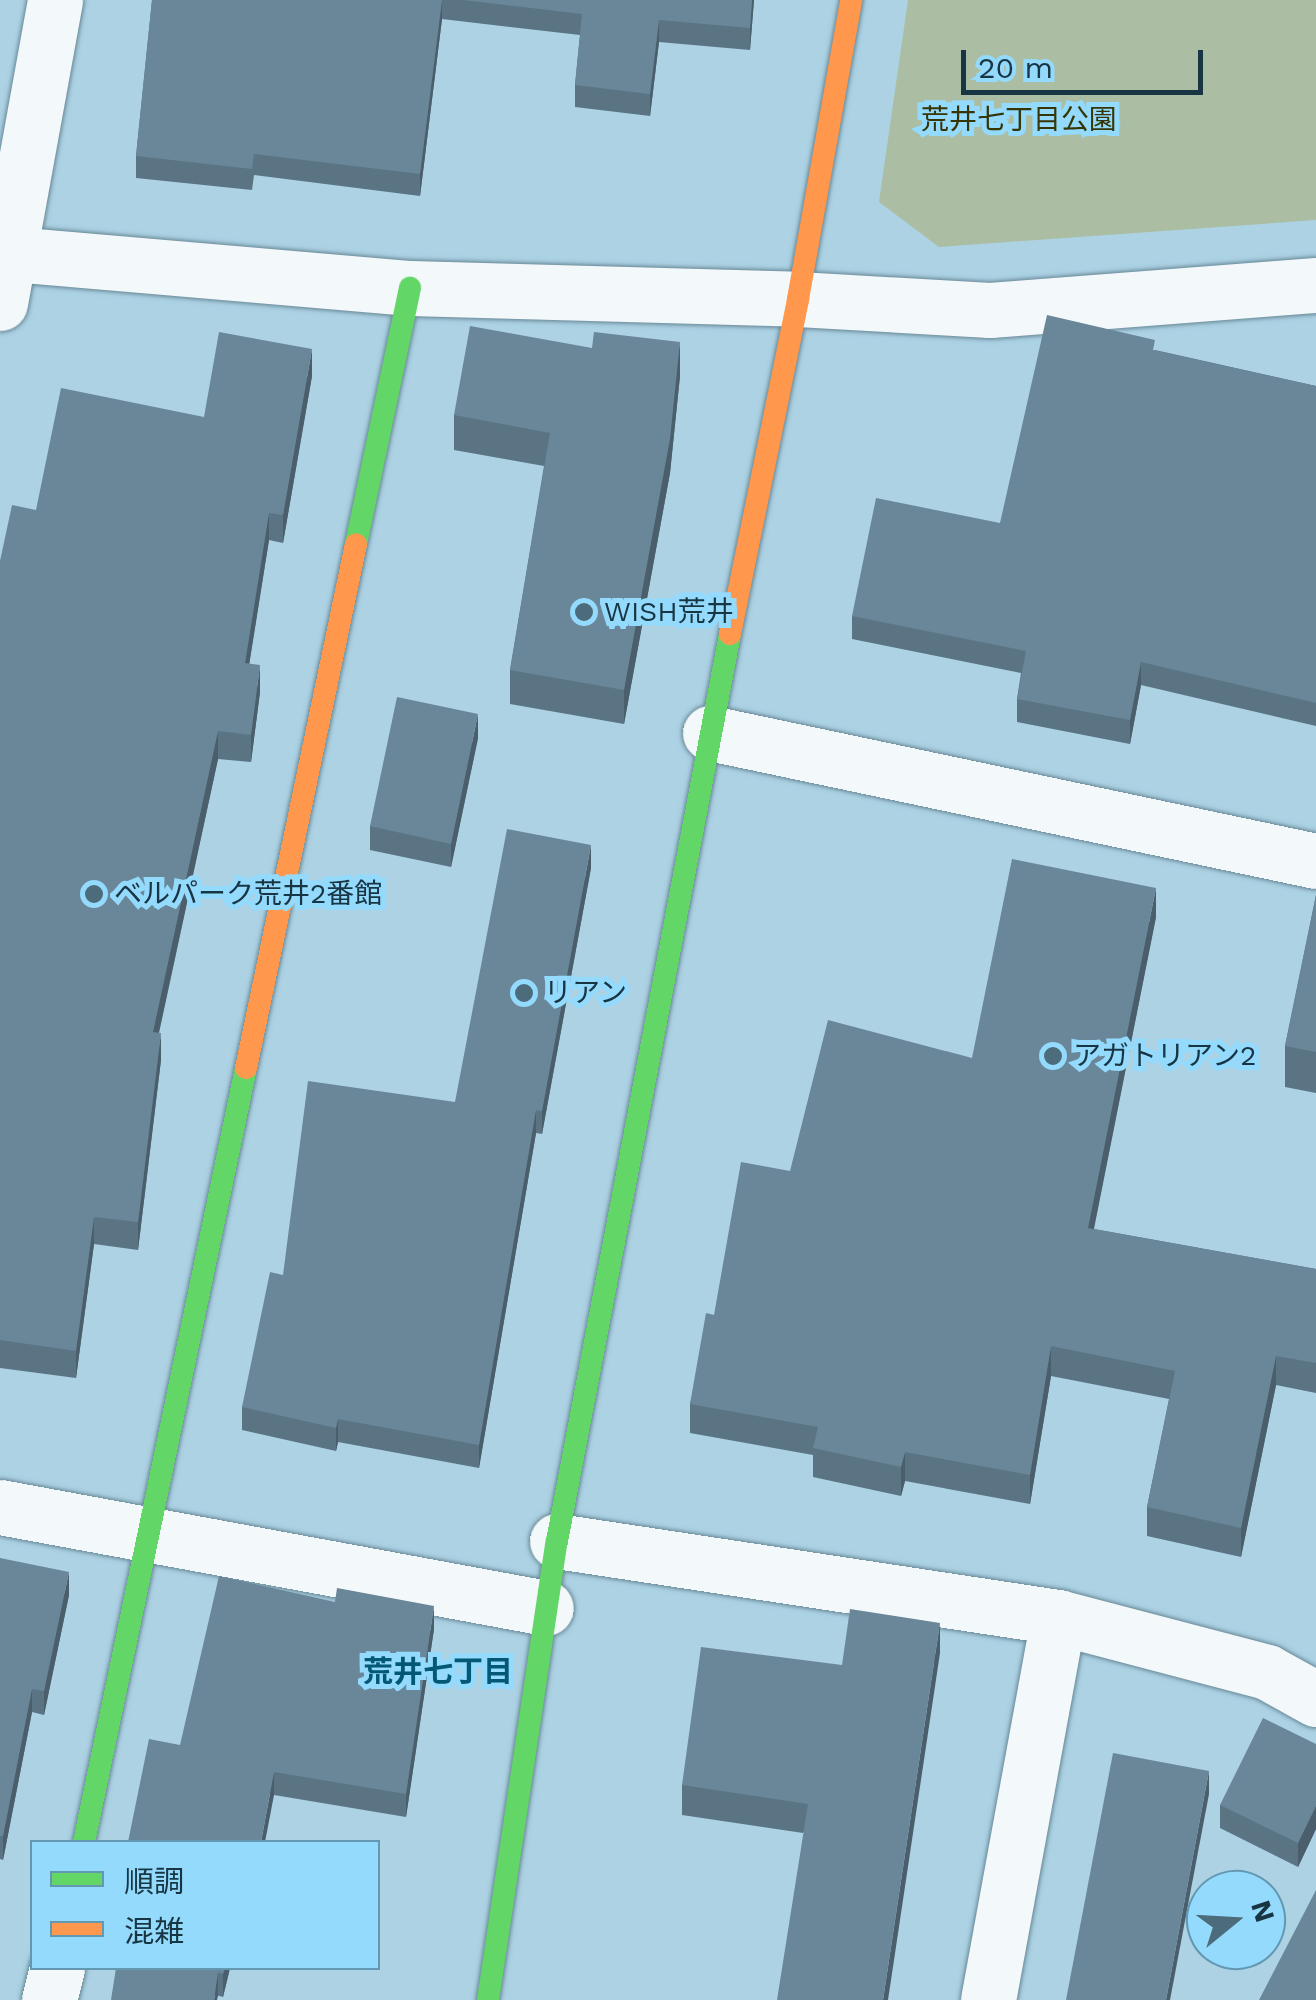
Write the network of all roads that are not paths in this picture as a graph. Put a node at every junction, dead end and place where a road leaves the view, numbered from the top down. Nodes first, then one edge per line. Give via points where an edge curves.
1 (55, 0) edge
2 (851, 0) edge
3 (4, 270) edge
4 (1316, 285) edge
5 (410, 288) junction
6 (798, 299) junction
7 (710, 732) junction
8 (1316, 861) edge
9 (0, 1506) edge
10 (150, 1536) junction
11 (557, 1542) junction
12 (546, 1608) junction
13 (1058, 1617) junction
14 (1316, 1699) edge
15 (84, 1840) edge
16 (56, 1970) edge
17 (50, 2000) edge
18 (488, 2000) edge
19 (988, 2000) edge

1 - 3 street
2 - 6 street
3 - 5 street
4 - 6 street via 990,310
5 - 6 street
5 - 10 street
6 - 7 street
7 - 8 street
7 - 11 street
9 - 10 street
10 - 12 street
10 - 15 street
11 - 12 street
11 - 13 street
12 - 18 street
13 - 14 street via 1267,1672
13 - 19 street
16 - 17 street

